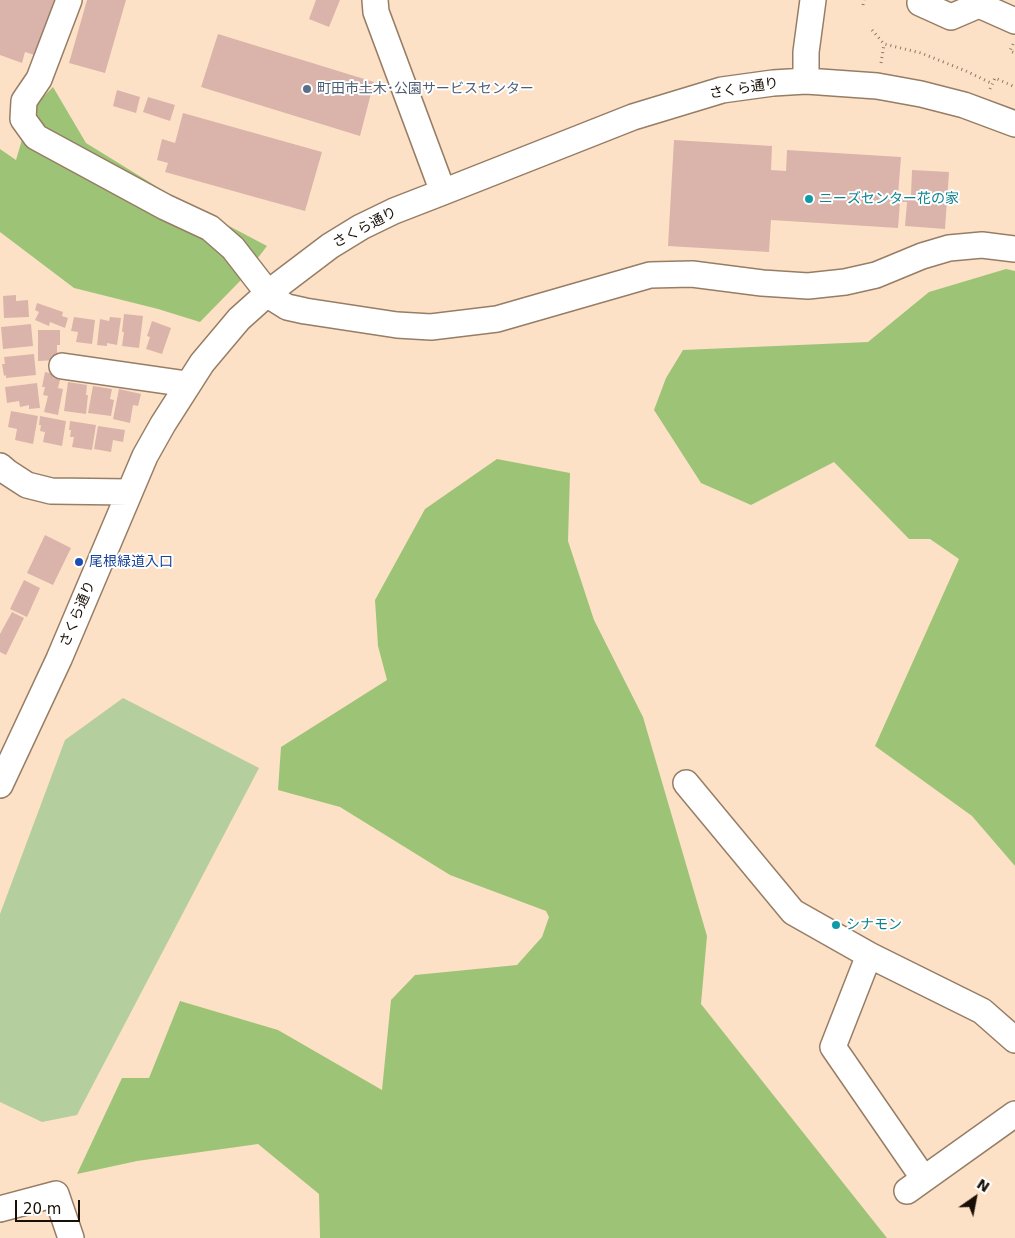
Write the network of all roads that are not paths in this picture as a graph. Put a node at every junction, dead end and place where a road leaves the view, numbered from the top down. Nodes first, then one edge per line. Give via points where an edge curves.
1 (69, 0) edge
2 (375, 0) edge
3 (813, 0) edge
4 (922, 0) edge
5 (1015, 21) edge
6 (806, 81) junction
7 (1015, 124) edge
8 (443, 192) junction
9 (1015, 249) edge
10 (268, 293) junction
11 (62, 366) dead end
12 (187, 384) junction
13 (0, 466) edge
14 (129, 492) junction
15 (686, 783) dead end
16 (0, 785) edge
17 (869, 955) junction
18 (1015, 1040) edge
19 (1015, 1114) edge
20 (0, 1208) edge
21 (71, 1238) edge

1 - 10 street via 39,79 24,101 23,119 36,137 210,228 233,248
2 - 8 street via 376,12
3 - 6 street
4 - 5 street via 920,3 952,17 979,5
6 - 7 street, さくら通り via 877,86 921,94 964,105
6 - 8 street, さくら通り via 722,90 680,101
8 - 10 street, さくら通り via 361,227
9 - 10 street via 949,248 876,275 808,286 692,274 650,275 497,319 431,327 304,311 288,307
10 - 12 street, さくら通り via 245,312
11 - 12 street via 116,363
12 - 14 street, さくら通り via 154,440
13 - 14 street via 27,484 51,491
14 - 16 street, さくら通り via 59,659
15 - 17 street via 793,912
17 - 18 street via 982,1011
17 - 19 street via 833,1047 916,1185
20 - 21 street via 56,1194

